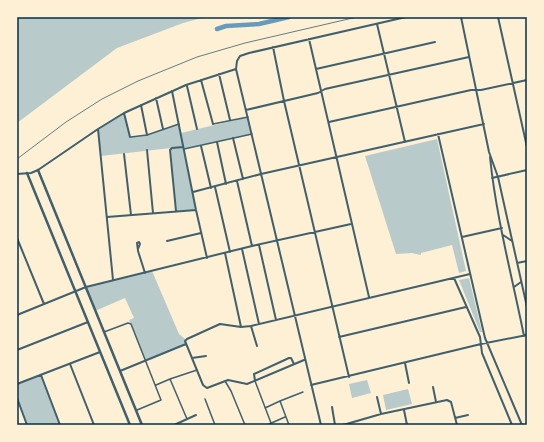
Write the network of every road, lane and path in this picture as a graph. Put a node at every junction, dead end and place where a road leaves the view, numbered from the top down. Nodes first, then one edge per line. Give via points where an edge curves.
1 (406, 17) edge
2 (461, 17) edge
3 (498, 17) edge
4 (376, 24) junction
5 (310, 39) junction
6 (435, 42) dead end
7 (273, 47) junction
8 (384, 54) junction
9 (469, 58) junction
10 (236, 69) junction
11 (316, 69) junction
12 (218, 74) junction
13 (389, 76) junction
14 (201, 80) junction
15 (527, 80) edge
16 (513, 83) junction
17 (186, 85) junction
18 (476, 90) junction
19 (172, 91) junction
20 (322, 91) junction
21 (156, 98) junction
22 (284, 101) junction
23 (141, 106) junction
24 (396, 107) junction
25 (246, 110) junction
26 (124, 113) junction
27 (248, 117) junction
28 (230, 120) junction
29 (329, 122) junction
30 (179, 124) junction
31 (213, 124) joint
32 (484, 124) junction
33 (98, 129) junction
34 (163, 129) junction
35 (198, 129) dead end
36 (252, 134) junction
37 (438, 134) junction
38 (147, 135) junction
39 (130, 137) joint
40 (233, 138) junction
41 (217, 142) junction
42 (405, 142) junction
43 (201, 146) junction
44 (527, 147) edge
45 (183, 148) junction
46 (147, 150) dead end
47 (489, 152) junction
48 (124, 154) dead end
49 (336, 157) junction
50 (299, 166) junction
51 (38, 170) junction
52 (527, 170) edge
53 (27, 173) junction
54 (17, 174) edge
55 (261, 174) junction
56 (498, 177) junction
57 (492, 178) junction
58 (243, 179) junction
59 (237, 181) junction
60 (226, 184) junction
61 (215, 187) junction
62 (211, 188) junction
63 (193, 192) junction
64 (196, 210) junction
65 (176, 211) junction
66 (153, 213) junction
67 (131, 215) junction
68 (107, 217) junction
69 (351, 224) junction
70 (502, 228) junction
71 (315, 232) junction
72 (201, 233) junction
73 (503, 235) junction
74 (462, 237) junction
75 (17, 238) edge
76 (167, 241) dead end
77 (276, 241) junction
78 (513, 242) junction
79 (259, 245) junction
80 (252, 246) junction
81 (138, 249) dead end
82 (242, 249) junction
83 (230, 252) junction
84 (225, 253) junction
85 (207, 258) junction
86 (527, 261) edge
87 (517, 263) junction
88 (145, 272) junction
89 (470, 274) junction
90 (454, 278) junction
91 (113, 280) junction
92 (521, 282) junction
93 (86, 287) junction
94 (514, 287) junction
95 (76, 291) junction
96 (369, 297) junction
97 (44, 304) junction
98 (332, 306) junction
99 (466, 307) junction
100 (527, 307) edge
101 (17, 315) edge
102 (294, 315) junction
103 (276, 320) junction
104 (88, 322) junction
105 (259, 324) junction
106 (251, 326) junction
107 (241, 327) junction
108 (104, 332) junction
109 (527, 335) edge
110 (524, 336) junction
111 (339, 337) junction
112 (488, 343) junction
113 (186, 344) junction
114 (481, 344) junction
115 (257, 346) dead end
116 (17, 350) edge
117 (100, 352) junction
118 (206, 356) dead end
119 (192, 358) junction
120 (145, 360) junction
121 (304, 360) junction
122 (405, 363) junction
123 (70, 364) junction
124 (294, 364) junction
125 (197, 370) junction
126 (120, 371) junction
127 (41, 375) junction
128 (348, 377) junction
129 (170, 379) junction
130 (225, 381) junction
131 (255, 381) junction
132 (409, 383) dead end
133 (17, 384) edge
134 (155, 385) junction
135 (311, 385) junction
136 (433, 388) dead end
137 (303, 392) dead end
138 (377, 397) dead end
139 (17, 398) edge
140 (204, 399) dead end
141 (280, 401) junction
142 (436, 402) junction
143 (332, 407) dead end
144 (265, 408) junction
145 (135, 410) junction
146 (404, 410) junction
147 (381, 414) junction
148 (196, 415) dead end
149 (468, 415) dead end
150 (286, 417) junction
151 (455, 418) junction
152 (187, 419) junction
153 (271, 423) junction
154 (351, 424) edge
155 (27, 425) edge
156 (60, 425) edge
157 (94, 425) edge
158 (130, 425) edge
159 (142, 425) edge
160 (174, 425) edge
161 (216, 425) edge
162 (245, 425) edge
163 (267, 425) edge
164 (289, 425) edge
165 (321, 425) edge
166 (335, 425) edge
167 (343, 425) edge
168 (406, 425) edge
169 (457, 425) edge
170 (512, 425) edge
171 (522, 425) edge

1 - 4 street
2 - 9 street
3 - 16 street
4 - 5 street
4 - 8 street
5 - 7 street
5 - 11 street
6 - 8 street
7 - 10 street via 240,56
7 - 22 street
8 - 11 street
8 - 13 street
9 - 13 street
9 - 18 street
10 - 12 street
10 - 25 street
11 - 20 street
12 - 14 street
12 - 28 street
13 - 20 street
13 - 24 street
14 - 17 street
14 - 31 street
15 - 16 street
16 - 18 street
16 - 44 street
17 - 19 street
17 - 35 street
18 - 24 street
18 - 32 street
19 - 21 street
19 - 30 street
20 - 22 street
20 - 29 street
21 - 23 street
21 - 34 street
22 - 25 street
22 - 50 street
23 - 26 street
23 - 38 street
24 - 29 street
24 - 42 street
25 - 27 street
26 - 33 street
26 - 39 street
27 - 28 street
27 - 36 street
28 - 31 street
29 - 49 street
30 - 34 street
30 - 45 street
32 - 37 street
32 - 47 street
33 - 51 street
33 - 68 street
34 - 38 street
36 - 40 street
36 - 55 street
37 - 42 street
37 - 74 street
38 - 39 street
40 - 41 street
40 - 58 street
41 - 43 street
41 - 60 street
42 - 49 street
43 - 45 street
43 - 62 street
45 - 63 street
45 - 65 street via 170,150
46 - 66 street
47 - 56 street
47 - 57 street
48 - 67 street
49 - 50 street
49 - 69 street
50 - 55 street
50 - 71 street
51 - 53 street
51 - 93 street
52 - 56 street
53 - 54 street
53 - 95 street
55 - 58 street
55 - 77 street
56 - 57 street
56 - 78 street
57 - 70 street
58 - 59 street
59 - 60 street
59 - 80 street
60 - 61 street
61 - 62 street
61 - 83 street
62 - 63 street
63 - 64 street
64 - 65 street
64 - 72 street
65 - 66 street
66 - 67 street
67 - 68 street
68 - 91 street
69 - 71 street
69 - 96 street
70 - 73 street
70 - 74 street
71 - 77 street
71 - 98 street
72 - 76 street
72 - 85 street
73 - 78 street
73 - 94 street
74 - 89 street
75 - 97 street
77 - 79 street
77 - 102 street
78 - 87 street
79 - 80 street
79 - 103 street
80 - 82 street
81 - 88 street
82 - 83 street
82 - 105 street
83 - 84 street
84 - 85 street
84 - 107 street
85 - 88 street
86 - 87 street
87 - 92 street
88 - 91 street
89 - 90 street
89 - 112 street
90 - 96 street
90 - 99 street
91 - 93 street
92 - 94 street
92 - 100 street
93 - 95 street
93 - 108 street
94 - 110 street
95 - 97 street
95 - 104 street
96 - 98 street
97 - 101 street
98 - 102 street
98 - 111 street
99 - 111 street
99 - 114 street
102 - 103 street
102 - 121 street
103 - 105 street
104 - 116 street
104 - 117 street
105 - 106 street
106 - 107 street
106 - 115 street
107 - 113 street via 223,323 187,339
108 - 120 street via 131,324
108 - 126 street
109 - 110 street
110 - 112 street
111 - 128 street
112 - 114 street
112 - 171 street
113 - 119 street
113 - 120 street
114 - 122 street
114 - 170 street via 482,353
117 - 123 street
117 - 158 street
118 - 119 street
119 - 125 street
120 - 126 street
120 - 134 street
121 - 124 street
121 - 135 street
122 - 128 street
122 - 132 street
123 - 127 street
123 - 157 street
124 - 131 street
124 - 131 street via 292,358 289,358 254,374
125 - 129 street
125 - 130 street via 205,387 210,388
126 - 145 street
127 - 133 street
127 - 156 street
128 - 135 street
129 - 134 street
129 - 152 street
130 - 131 street via 245,384
130 - 162 street
131 - 144 street
134 - 145 street via 160,400
135 - 165 street
136 - 142 street
137 - 141 street
138 - 147 street
139 - 155 street
140 - 161 street
141 - 144 street
141 - 150 street
142 - 146 street
142 - 151 street via 450,400
143 - 166 street
144 - 153 street
145 - 159 street
146 - 147 street
146 - 168 street
147 - 154 street
148 - 152 street
149 - 151 street
150 - 153 street
150 - 164 street
151 - 169 street
152 - 160 street
153 - 163 street
154 - 167 street

